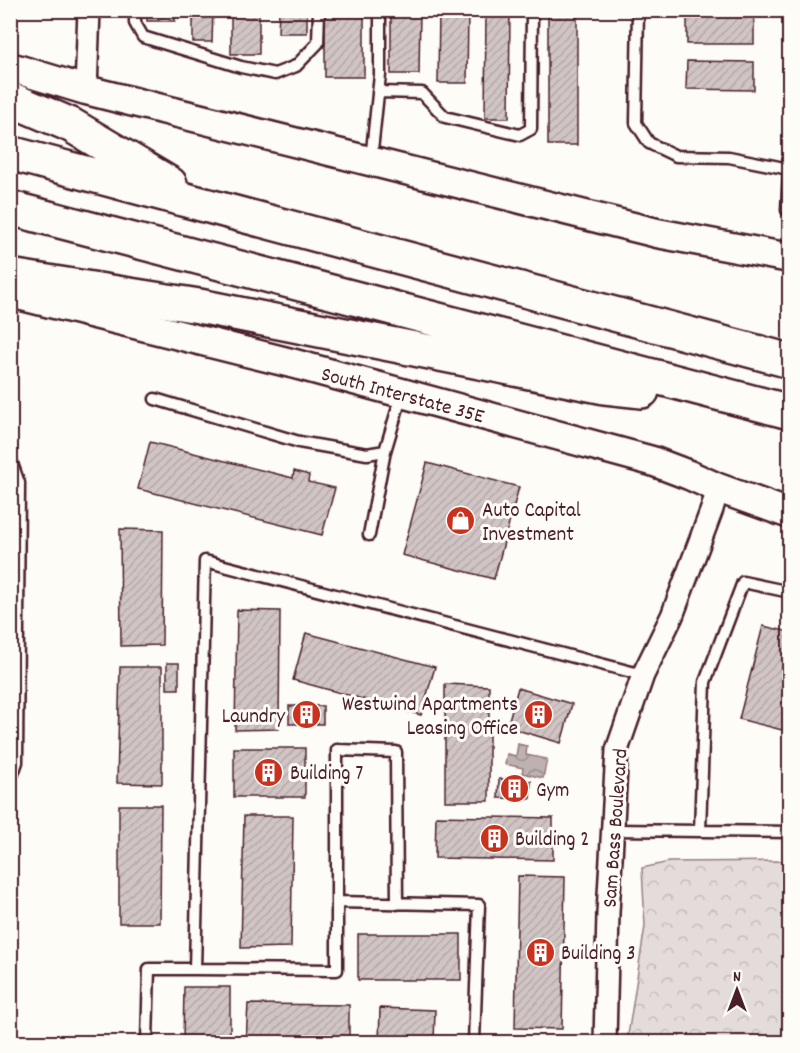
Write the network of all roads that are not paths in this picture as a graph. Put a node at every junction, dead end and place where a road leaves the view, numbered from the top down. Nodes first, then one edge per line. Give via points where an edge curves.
1 (89, 10) edge
2 (135, 10) edge
3 (319, 10) edge
4 (380, 10) edge
5 (532, 10) edge
6 (639, 10) edge
7 (10, 67) edge
8 (86, 90) junction
9 (378, 92) junction
10 (10, 99) edge
11 (789, 149) edge
12 (10, 153) edge
13 (371, 161) junction
14 (789, 169) edge
15 (205, 204) junction
16 (10, 208) edge
17 (789, 212) edge
18 (789, 258) edge
19 (10, 276) edge
20 (10, 293) edge
21 (789, 361) edge
22 (402, 393) junction
23 (155, 399) dead end
24 (779, 409) edge
25 (385, 451) junction
26 (10, 458) edge
27 (718, 488) junction
28 (789, 514) edge
29 (369, 535) dead end
30 (789, 592) edge
31 (643, 675) junction
32 (10, 782) edge
33 (612, 830) junction
34 (700, 831) junction
35 (789, 832) edge
36 (337, 902) junction
37 (397, 904) junction
38 (195, 969) junction
39 (147, 1042) edge
40 (474, 1042) edge
41 (605, 1042) edge

1 - 8 street
2 - 3 lane via 135,23 142,37 275,74 296,66 318,43
4 - 9 lane
5 - 9 lane via 531,129 520,135 445,117 422,93
6 - 14 lane via 636,123 649,143 676,156 729,157
7 - 8 main road
8 - 13 main road
9 - 13 lane
10 - 15 highway via 71,125
11 - 14 lane
12 - 15 highway
13 - 18 main road via 657,233
14 - 17 lane
15 - 21 highway
16 - 24 highway
19 - 24 highway via 199,306 605,387
20 - 22 main road, South Interstate 35E
22 - 25 lane
22 - 27 main road, South Interstate 35E via 651,461
23 - 25 lane via 299,442 367,454
25 - 29 lane
26 - 32 lane via 19,483 17,762
27 - 28 main road, South Interstate 35E
27 - 31 street, Sam Bass Boulevard via 672,616
30 - 34 lane via 742,582 705,682
31 - 33 street, Sam Bass Boulevard via 617,750
31 - 38 lane via 205,561
33 - 34 lane
33 - 41 street, Sam Bass Boulevard
34 - 35 lane
36 - 37 lane
36 - 37 lane via 337,750 396,752
36 - 38 lane via 337,970
37 - 40 lane via 479,905
38 - 39 lane via 149,969

